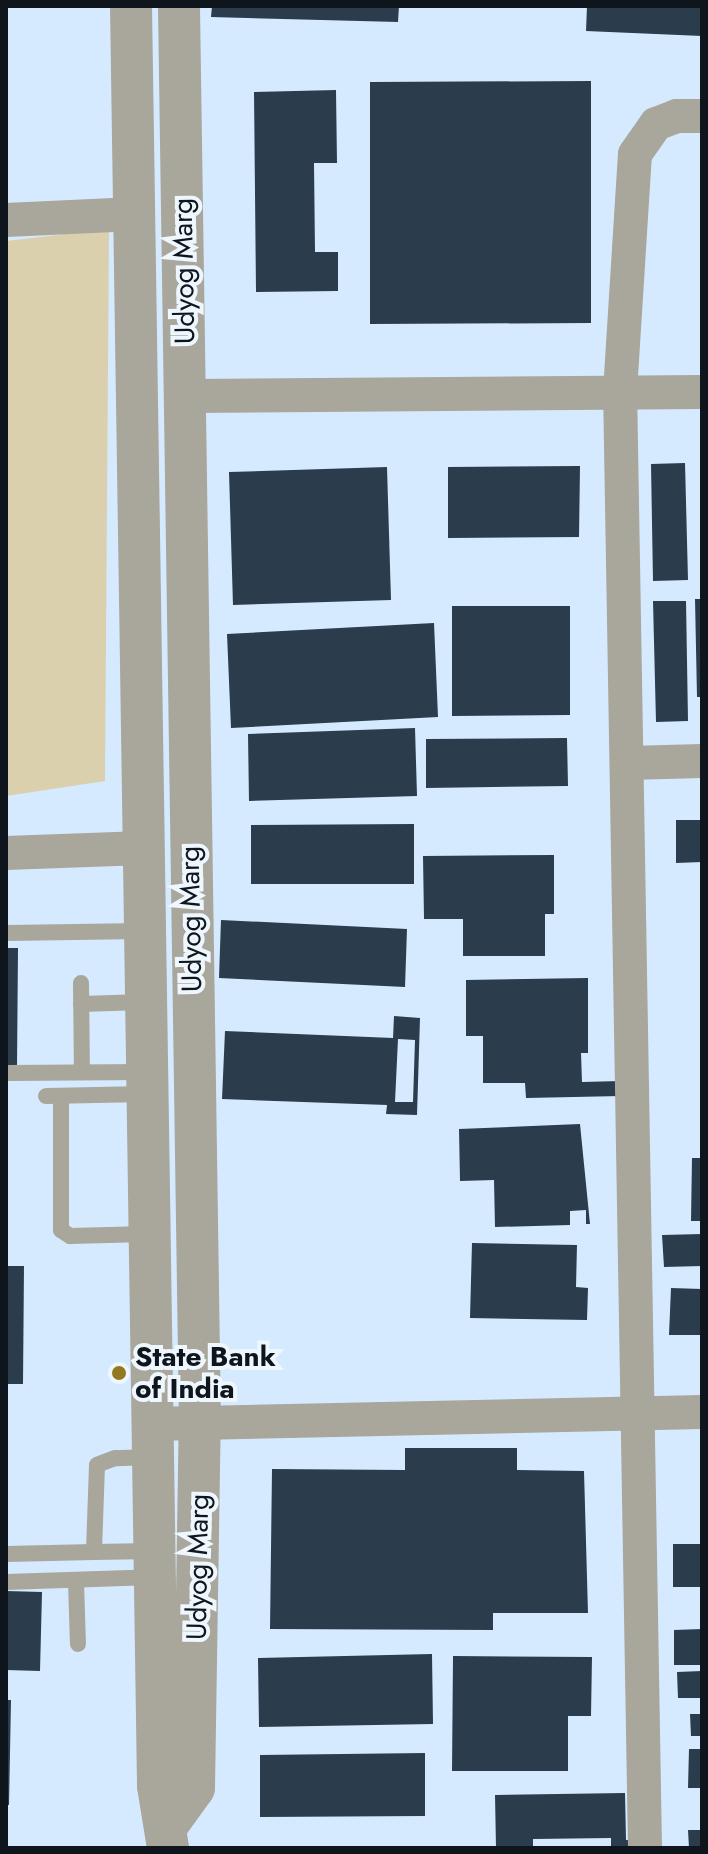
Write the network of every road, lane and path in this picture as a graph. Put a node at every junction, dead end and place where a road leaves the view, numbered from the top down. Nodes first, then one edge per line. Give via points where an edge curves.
1 (131, 6) edge
2 (179, 6) edge
3 (702, 116) edge
4 (135, 214) junction
5 (6, 220) edge
6 (620, 392) junction
7 (702, 392) edge
8 (187, 396) junction
9 (702, 761) edge
10 (628, 763) junction
11 (144, 848) junction
12 (6, 853) edge
13 (146, 931) junction
14 (6, 933) edge
15 (81, 983) dead end
16 (147, 1002) junction
17 (81, 1004) junction
18 (82, 1072) junction
19 (6, 1073) edge
20 (147, 1083) junction
21 (149, 1234) junction
22 (702, 1412) edge
23 (638, 1413) junction
24 (200, 1423) junction
25 (152, 1440) junction
26 (94, 1552) junction
27 (6, 1554) edge
28 (154, 1564) junction
29 (6, 1582) edge
30 (76, 1582) junction
31 (78, 1644) dead end
32 (168, 1836) edge
33 (645, 1848) edge

1 - 4 street, Udyog Marg
2 - 8 street, Udyog Marg
3 - 6 street via 677,116 656,124 635,154
4 - 5 street
4 - 11 street, Udyog Marg
6 - 7 street
6 - 8 street
6 - 10 street
8 - 24 street, Udyog Marg via 184,552
9 - 10 street
10 - 23 street
11 - 12 street
11 - 13 street, Udyog Marg
13 - 14 lane
13 - 16 street, Udyog Marg
15 - 17 lane
16 - 17 lane
16 - 20 street, Udyog Marg
17 - 18 lane
18 - 19 lane
18 - 20 lane
20 - 21 street, Udyog Marg
20 - 21 lane via 54,1096 61,1230 70,1236
21 - 25 street, Udyog Marg
22 - 23 street
23 - 24 street
23 - 33 street
24 - 25 street
24 - 32 street, Udyog Marg via 194,1788
25 - 26 lane via 97,1465
25 - 28 street, Udyog Marg
26 - 27 lane
26 - 28 lane
28 - 30 lane
28 - 32 street, Udyog Marg via 158,1786
29 - 30 lane
30 - 31 lane

